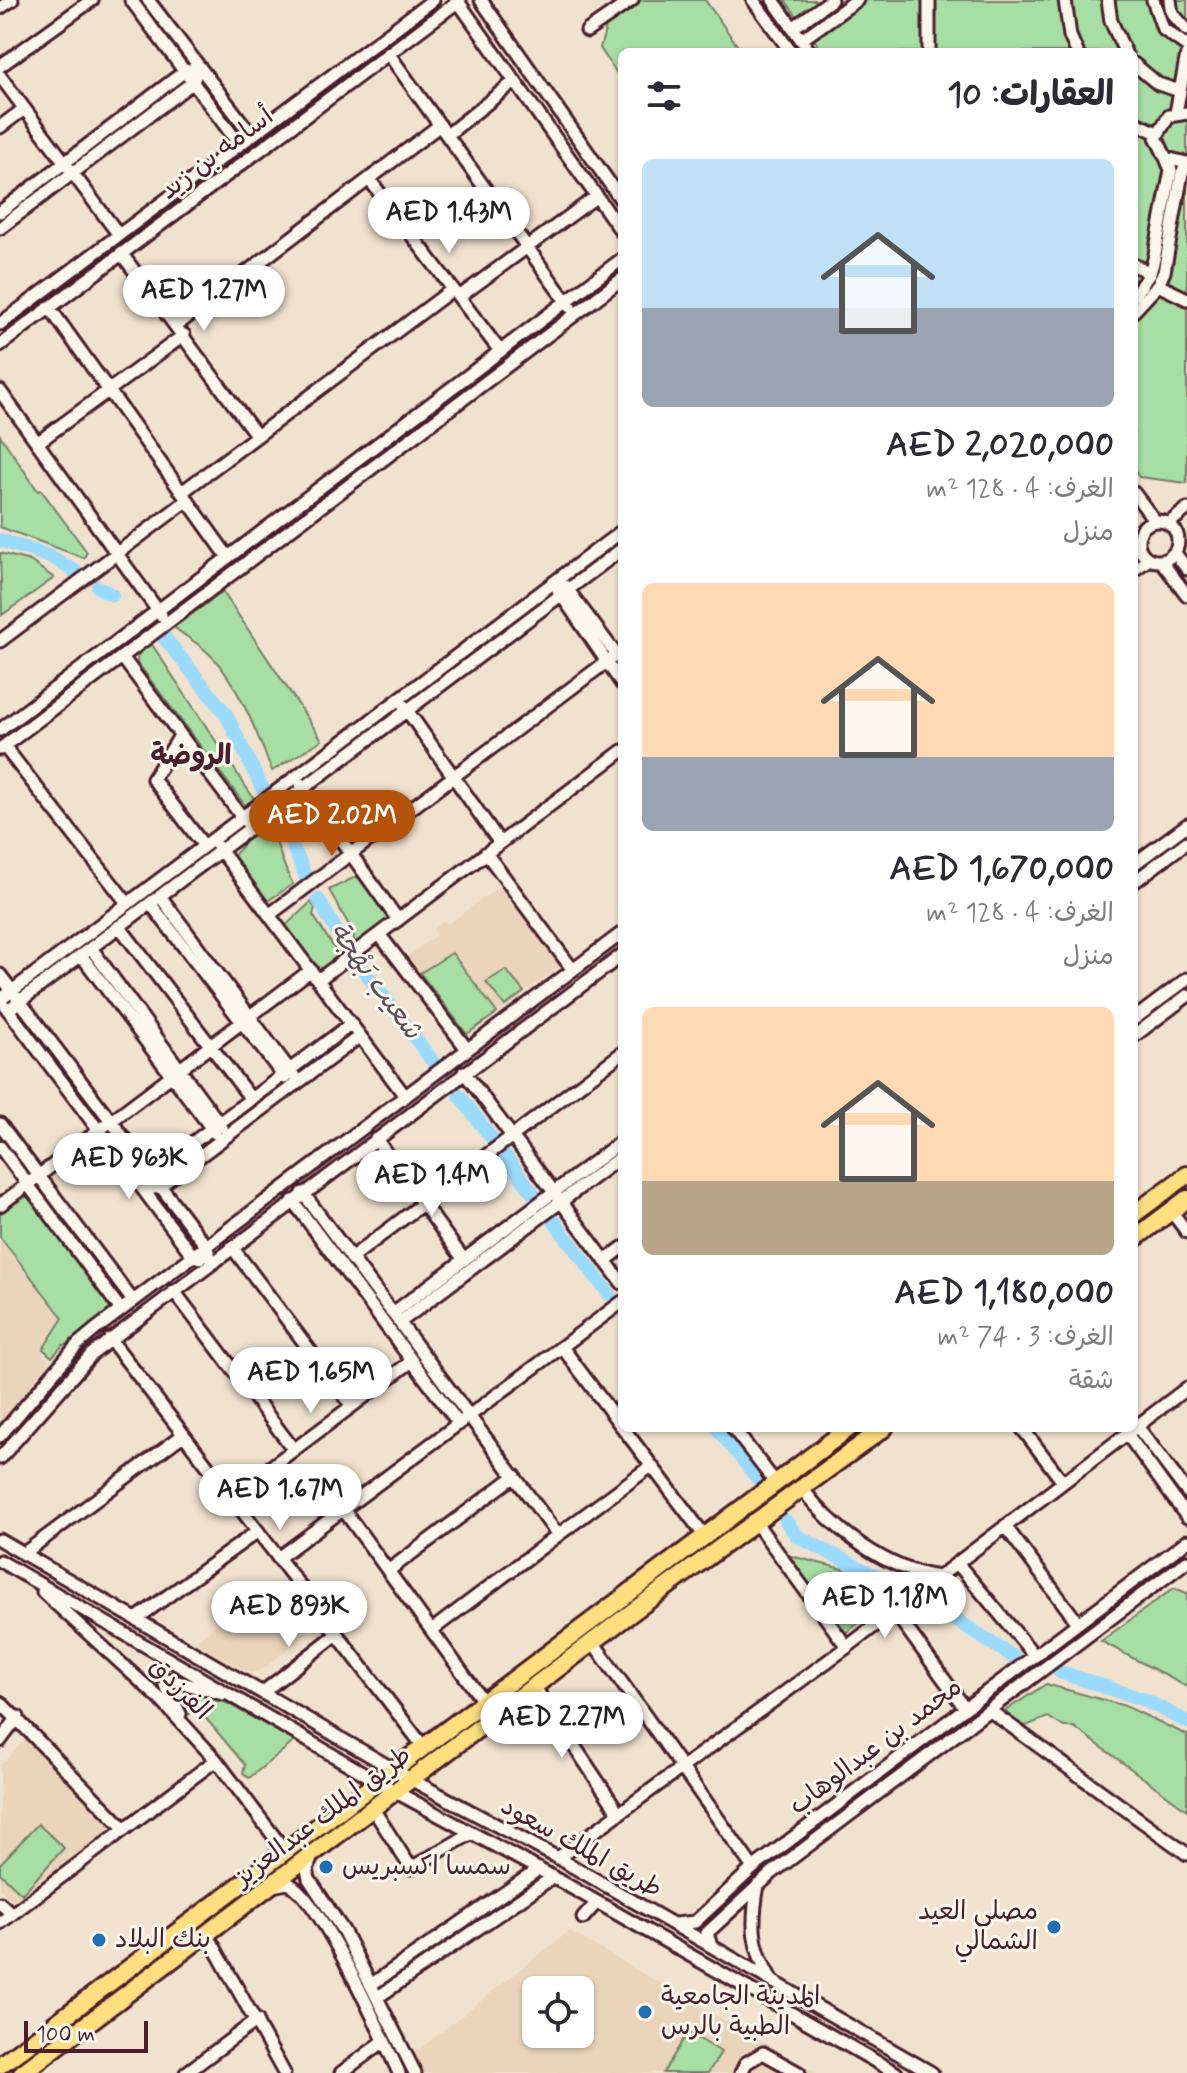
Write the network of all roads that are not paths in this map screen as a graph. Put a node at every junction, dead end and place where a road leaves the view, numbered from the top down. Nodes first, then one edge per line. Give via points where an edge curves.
1 (12, 0) edge
2 (92, 0) edge
3 (131, 0) edge
4 (148, 0) edge
5 (433, 0) edge
6 (459, 0) edge
7 (481, 0) edge
8 (632, 0) edge
9 (753, 0) edge
10 (773, 0) edge
11 (831, 0) edge
12 (857, 0) edge
13 (929, 0) edge
14 (1065, 0) edge
15 (1108, 0) edge
16 (1163, 0) edge
17 (0, 8) edge
18 (793, 28) junction
19 (1187, 30) edge
20 (587, 31) dead end
21 (801, 40) junction
22 (1187, 46) edge
23 (788, 48) edge
24 (807, 48) edge
25 (929, 48) edge
26 (1075, 48) edge
27 (1123, 48) edge
28 (388, 53) junction
29 (1187, 54) edge
30 (0, 66) edge
31 (1138, 67) edge
32 (198, 68) junction
33 (185, 71) junction
34 (0, 76) edge
35 (515, 81) junction
36 (193, 82) junction
37 (1180, 91) junction
38 (24, 109) junction
39 (1182, 113) edge
40 (1138, 124) edge
41 (0, 127) edge
42 (443, 130) junction
43 (1157, 133) junction
44 (251, 134) junction
45 (239, 144) junction
46 (1166, 158) junction
47 (1187, 163) edge
48 (68, 168) junction
49 (369, 179) junction
50 (618, 195) edge
51 (597, 196) junction
52 (0, 212) edge
53 (618, 226) edge
54 (0, 228) edge
55 (119, 235) junction
56 (527, 248) junction
57 (121, 253) junction
58 (618, 262) edge
59 (1138, 267) edge
60 (1150, 273) junction
61 (618, 282) edge
62 (1158, 285) junction
63 (1138, 290) edge
64 (456, 293) junction
65 (1187, 299) edge
66 (566, 302) junction
67 (49, 307) junction
68 (1138, 307) edge
69 (575, 314) junction
70 (0, 324) edge
71 (181, 330) junction
72 (0, 345) edge
73 (500, 351) junction
74 (0, 391) edge
75 (109, 391) junction
76 (257, 436) junction
77 (37, 443) junction
78 (185, 496) junction
79 (1138, 498) edge
80 (1187, 509) edge
81 (1138, 520) edge
82 (1155, 521) junction
83 (1168, 524) junction
84 (1143, 527) junction
85 (618, 534) edge
86 (1182, 534) edge
87 (1138, 541) edge
88 (1138, 548) edge
89 (618, 552) edge
90 (1175, 553) junction
91 (117, 554) junction
92 (228, 557) junction
93 (1155, 560) junction
94 (1138, 568) edge
95 (1187, 569) edge
96 (556, 582) junction
97 (565, 592) junction
98 (1187, 595) edge
99 (158, 611) junction
100 (167, 623) junction
101 (3, 634) edge
102 (122, 657) junction
103 (615, 659) edge
104 (399, 699) junction
105 (407, 711) junction
106 (0, 730) edge
107 (180, 736) junction
108 (2, 748) edge
109 (618, 754) edge
110 (297, 776) junction
111 (453, 777) junction
112 (304, 788) junction
113 (242, 818) junction
114 (1187, 825) edge
115 (250, 828) junction
116 (1187, 842) edge
117 (208, 843) junction
118 (500, 843) junction
119 (221, 850) junction
120 (486, 853) junction
121 (351, 854) junction
122 (1138, 861) edge
123 (1138, 879) edge
124 (155, 900) junction
125 (128, 904) junction
126 (269, 915) junction
127 (398, 920) junction
128 (119, 926) junction
129 (379, 934) junction
130 (618, 936) edge
131 (86, 952) junction
132 (618, 958) edge
133 (573, 970) junction
134 (0, 975) edge
135 (314, 975) junction
136 (1187, 979) edge
137 (16, 996) junction
138 (1187, 996) edge
139 (2, 1004) edge
140 (1138, 1016) edge
141 (246, 1019) junction
142 (351, 1024) junction
143 (1138, 1033) edge
144 (360, 1036) junction
145 (210, 1046) junction
146 (467, 1049) junction
147 (618, 1056) edge
148 (181, 1068) junction
149 (287, 1072) junction
150 (464, 1072) junction
151 (170, 1076) junction
152 (297, 1084) junction
153 (405, 1096) junction
154 (251, 1099) junction
155 (111, 1121) junction
156 (220, 1121) junction
157 (0, 1124) edge
158 (98, 1130) junction
159 (209, 1130) junction
160 (224, 1138) junction
161 (376, 1139) junction
162 (508, 1139) junction
163 (618, 1144) edge
164 (0, 1147) edge
165 (618, 1159) edge
166 (151, 1174) junction
167 (1187, 1175) edge
168 (40, 1178) junction
169 (28, 1186) junction
170 (160, 1186) junction
171 (144, 1191) junction
172 (298, 1197) junction
173 (556, 1198) junction
174 (1187, 1199) edge
175 (423, 1203) junction
176 (0, 1205) edge
177 (1138, 1211) edge
178 (1171, 1211) junction
179 (1187, 1232) edge
180 (1138, 1236) edge
181 (206, 1246) junction
182 (232, 1247) junction
183 (618, 1251) edge
184 (193, 1256) junction
185 (351, 1258) junction
186 (464, 1260) junction
187 (605, 1261) junction
188 (212, 1262) junction
189 (618, 1278) edge
190 (174, 1291) junction
191 (133, 1301) junction
192 (618, 1305) edge
193 (121, 1310) junction
194 (396, 1318) junction
195 (110, 1339) junction
196 (562, 1347) junction
197 (412, 1361) junction
198 (1187, 1388) edge
199 (352, 1406) junction
200 (470, 1416) junction
201 (1138, 1420) edge
202 (618, 1422) edge
203 (459, 1424) junction
204 (1140, 1424) junction
205 (626, 1432) edge
206 (736, 1432) edge
207 (844, 1432) edge
208 (879, 1432) edge
209 (1025, 1432) edge
210 (1130, 1432) edge
211 (1127, 1434) junction
212 (183, 1435) junction
213 (0, 1436) edge
214 (294, 1450) junction
215 (0, 1458) edge
216 (651, 1466) junction
217 (515, 1476) junction
218 (775, 1482) junction
219 (1063, 1482) junction
220 (803, 1490) junction
221 (1187, 1492) edge
222 (231, 1497) junction
223 (343, 1509) junction
224 (1187, 1517) edge
225 (756, 1523) junction
226 (1005, 1526) junction
227 (258, 1531) junction
228 (558, 1535) junction
229 (704, 1535) junction
230 (0, 1540) edge
231 (1187, 1541) edge
232 (1173, 1551) junction
233 (23, 1554) junction
234 (1187, 1555) edge
235 (278, 1558) junction
236 (0, 1561) edge
237 (957, 1563) junction
238 (1184, 1569) edge
239 (388, 1571) junction
240 (24, 1575) junction
241 (939, 1577) junction
242 (894, 1611) junction
243 (136, 1619) junction
244 (1078, 1623) junction
245 (432, 1630) junction
246 (337, 1634) junction
247 (170, 1639) junction
248 (593, 1642) junction
249 (847, 1647) junction
250 (163, 1654) junction
251 (1035, 1656) junction
252 (534, 1686) junction
253 (263, 1692) junction
254 (237, 1697) junction
255 (483, 1701) junction
256 (0, 1702) edge
257 (965, 1708) junction
258 (989, 1710) junction
259 (18, 1717) junction
260 (190, 1732) junction
261 (0, 1741) edge
262 (423, 1746) junction
263 (216, 1760) junction
264 (394, 1768) junction
265 (682, 1768) junction
266 (412, 1780) junction
267 (378, 1781) junction
268 (396, 1792) junction
269 (373, 1809) junction
270 (619, 1813) junction
271 (125, 1829) junction
272 (472, 1833) junction
273 (285, 1851) junction
274 (1187, 1854) edge
275 (312, 1856) junction
276 (558, 1858) junction
277 (753, 1868) junction
278 (539, 1869) junction
279 (553, 1877) junction
280 (758, 1885) junction
281 (272, 1886) junction
282 (597, 1902) junction
283 (0, 1903) edge
284 (12, 1914) junction
285 (583, 1918) dead end
286 (0, 1923) edge
287 (670, 1923) junction
288 (207, 1934) junction
289 (711, 1946) junction
290 (772, 1981) junction
291 (372, 1984) junction
292 (378, 1997) junction
293 (257, 2020) junction
294 (384, 2041) junction
295 (867, 2056) junction
296 (0, 2065) edge
297 (22, 2073) edge
298 (186, 2073) edge
299 (284, 2073) edge
300 (341, 2073) edge
301 (399, 2073) edge
302 (415, 2073) edge
303 (741, 2073) edge
304 (799, 2073) edge
305 (879, 2073) edge
306 (896, 2073) edge
307 (932, 2073) edge

1 - 17 street
2 - 30 street
3 - 33 street
4 - 32 street
5 - 44 street, أسامه بن زيد
6 - 28 street, أسامه بن زيد
6 - 35 street
7 - 50 street
8 - 20 street
9 - 23 street
10 - 18 street
11 - 18 street
12 - 21 street
13 - 25 street
14 - 26 street
15 - 27 street
16 - 19 street
16 - 22 street via 1163,29
18 - 21 street
21 - 24 street
28 - 42 street
28 - 57 street, أسامه بن زيد
29 - 37 street
31 - 37 street via 1158,84
32 - 33 street
32 - 36 street
32 - 44 street
33 - 36 street
33 - 48 street
34 - 38 street
35 - 42 street
35 - 51 street
36 - 45 street
36 - 48 street
37 - 39 street
38 - 41 street
38 - 48 street
39 - 43 street via 1162,121
40 - 43 street
42 - 49 street
42 - 56 street
43 - 46 street via 1157,145
44 - 45 street, أسامه بن زيد
45 - 55 street, أسامه بن زيد
46 - 47 street
46 - 60 street via 1171,170
47 - 62 street
48 - 52 street
48 - 54 street
48 - 55 street
49 - 64 street
49 - 71 street
51 - 53 street
51 - 56 street
55 - 70 street, أسامه بن زيد
56 - 64 street
56 - 66 street
57 - 67 street, أسامه بن زيد
57 - 71 street
58 - 66 street
59 - 60 street
60 - 63 street
61 - 69 street
62 - 65 street
62 - 68 street
64 - 73 street
64 - 76 street
66 - 69 street
66 - 73 street
67 - 72 street, أسامه بن زيد
67 - 75 street
69 - 100 street
71 - 75 street
71 - 76 street
73 - 92 street
74 - 77 street
75 - 77 street
75 - 78 street
76 - 78 street
77 - 91 street
78 - 91 street
78 - 92 street
79 - 82 street
80 - 83 street
81 - 84 street
82 - 83 street
82 - 84 street
83 - 86 street
84 - 87 street
85 - 96 street
86 - 90 street
88 - 93 street
89 - 97 street
90 - 93 street
90 - 95 street
91 - 99 street
91 - 101 street
92 - 99 street
93 - 94 street
93 - 98 street
96 - 97 street
96 - 104 street
97 - 103 street
97 - 105 street
99 - 100 street
99 - 106 street
100 - 102 street
102 - 107 street
102 - 108 street
103 - 111 street
104 - 105 street
104 - 110 street
105 - 111 street
105 - 112 street
107 - 113 street
107 - 117 street via 153,779
108 - 125 street
109 - 118 street
110 - 112 street
110 - 113 street
111 - 118 street
111 - 121 street
112 - 115 street
112 - 121 street
113 - 115 street
113 - 117 street
114 - 122 street
115 - 119 street
116 - 123 street
117 - 119 street
117 - 125 street
118 - 120 street
119 - 124 street
119 - 126 street
120 - 127 street
120 - 133 street
121 - 126 street
121 - 127 street
124 - 128 street
124 - 141 street
125 - 137 street
126 - 135 street
127 - 129 street
128 - 131 street
128 - 145 street
129 - 135 street
129 - 146 street
130 - 133 street
131 - 137 street
131 - 148 street
131 - 151 street
132 - 150 street
133 - 146 street
134 - 137 street
135 - 141 street
135 - 142 street
136 - 140 street
137 - 139 street
137 - 155 street
138 - 143 street
139 - 158 street
141 - 145 street
141 - 149 street
142 - 144 street
142 - 149 street
144 - 152 street
144 - 153 street
145 - 148 street
145 - 154 street
146 - 153 street
147 - 162 street
148 - 151 street
148 - 156 street
149 - 152 street
149 - 154 street
150 - 161 street
150 - 162 street
151 - 155 street
151 - 159 street
152 - 160 street
153 - 181 street
154 - 156 street
155 - 158 street
155 - 166 street
156 - 159 street
156 - 160 street
157 - 168 street
158 - 168 street
158 - 171 street
159 - 160 street
159 - 166 street
160 - 170 street
161 - 172 street
161 - 175 street
162 - 173 street
162 - 175 street
163 - 173 street
164 - 169 street
165 - 173 street
166 - 170 street
166 - 171 street
167 - 177 highway
168 - 169 street
168 - 191 street
169 - 176 street
169 - 193 street
170 - 171 street
170 - 181 street
171 - 184 street
172 - 182 street
172 - 185 street
172 - 197 street
173 - 186 street
173 - 187 street
173 - 194 street
174 - 178 highway
175 - 185 street
175 - 186 street
178 - 179 street
178 - 180 highway
181 - 184 street
181 - 188 street
182 - 188 street
182 - 199 street
183 - 187 street
184 - 188 street
184 - 191 street
185 - 194 street
186 - 194 street
187 - 189 street
188 - 190 street
190 - 195 street
190 - 214 street
191 - 193 street
192 - 196 street
193 - 213 street via 78,1344
194 - 200 street
195 - 212 street
195 - 215 street
196 - 200 street
196 - 202 street
197 - 199 street
197 - 203 street
198 - 204 street
199 - 214 street
200 - 203 street
200 - 217 street
201 - 204 street
203 - 223 street
204 - 221 street
205 - 216 street
206 - 218 street
207 - 218 highway, طريق الملك عبدالعزيز
208 - 220 highway, طريق الملك عبدالعزيز
209 - 219 street
210 - 211 street
211 - 219 street
211 - 224 street
212 - 222 street
212 - 233 street
214 - 222 street
216 - 228 street
216 - 229 street
217 - 228 street
217 - 239 street
218 - 229 highway, طريق الملك عبدالعزيز
219 - 226 street
220 - 225 highway, طريق الملك عبدالعزيز
220 - 241 street via 847,1533 914,1573
222 - 227 street
223 - 235 street
223 - 239 street
225 - 248 highway, طريق الملك عبدالعزيز
225 - 249 street
226 - 237 street
226 - 244 street
227 - 235 street
227 - 243 street
228 - 245 street
229 - 255 highway, طريق الملك عبدالعزيز
230 - 233 street, طريق الملك سعود
231 - 232 street, محمد بن عبدالوهاب
232 - 234 street
232 - 238 street
232 - 244 street, محمد بن عبدالوهاب
233 - 243 street, طريق الملك سعود
235 - 246 street
236 - 240 street, طريق الملك سعود
237 - 241 street
237 - 251 street
238 - 258 street, محمد بن عبدالوهاب
239 - 245 street
240 - 250 street, طريق الملك سعود
240 - 260 street, الفرزدق via 112,1652
241 - 242 street
242 - 249 street
242 - 257 street
243 - 247 street, طريق الملك سعود
244 - 251 street, محمد بن عبدالوهاب
245 - 255 street
246 - 253 street
246 - 262 street
247 - 250 street
247 - 253 street, طريق الملك سعود
248 - 252 highway, طريق الملك عبدالعزيز
248 - 265 street
249 - 265 street
250 - 254 street, طريق الملك سعود
251 - 257 street, محمد بن عبدالوهاب
252 - 266 highway, طريق الملك عبدالعزيز
252 - 270 street
253 - 264 street, طريق الملك سعود
254 - 260 street via 167,1679 165,1685
254 - 267 street, طريق الملك سعود
255 - 262 highway, طريق الملك عبدالعزيز
256 - 259 street
257 - 277 street, محمد بن عبدالوهاب
258 - 274 street
258 - 280 street, محمد بن عبدالوهاب
259 - 261 street
259 - 271 street
260 - 263 street, الفرزدق
262 - 264 highway, طريق الملك عبدالعزيز
263 - 271 street
263 - 273 street, الفرزدق
264 - 266 street, طريق الملك سعود
264 - 267 highway, طريق الملك عبدالعزيز
265 - 270 street
265 - 277 street
266 - 268 highway, طريق الملك عبدالعزيز
266 - 276 street, طريق الملك سعود
267 - 268 street, طريق الملك سعود
267 - 273 highway, طريق الملك عبدالعزيز
268 - 269 highway, طريق الملك عبدالعزيز
268 - 272 street, طريق الملك سعود
269 - 272 street via 411,1868
269 - 275 highway, طريق الملك عبدالعزيز
270 - 276 street
271 - 284 street
272 - 278 street, طريق الملك سعود
273 - 296 highway, طريق الملك عبدالعزيز
275 - 281 highway, طريق الملك عبدالعزيز
275 - 291 street via 309,1879
276 - 287 street, طريق الملك سعود
277 - 287 street, محمد بن عبدالوهاب via 695,1922
278 - 279 street, طريق الملك سعود
278 - 291 street
279 - 282 street, طريق الملك سعود
279 - 292 street
280 - 289 street, محمد بن عبدالوهاب via 707,1933
280 - 290 street via 752,1936
281 - 288 highway, طريق الملك عبدالعزيز
281 - 294 street via 287,1883 300,1890 331,1937
282 - 285 street
282 - 295 street, طريق الملك سعود
283 - 284 street
284 - 286 street
287 - 289 street, طريق الملك سعود
288 - 293 street
288 - 297 highway, طريق الملك عبدالعزيز
289 - 290 street, طريق الملك سعود
290 - 307 street, طريق الملك سعود
291 - 292 street
292 - 302 street
293 - 298 street
293 - 299 street
294 - 300 street
294 - 301 street
295 - 305 street
295 - 306 street, طريق الملك سعود
303 - 304 street via 746,2063 763,2053

